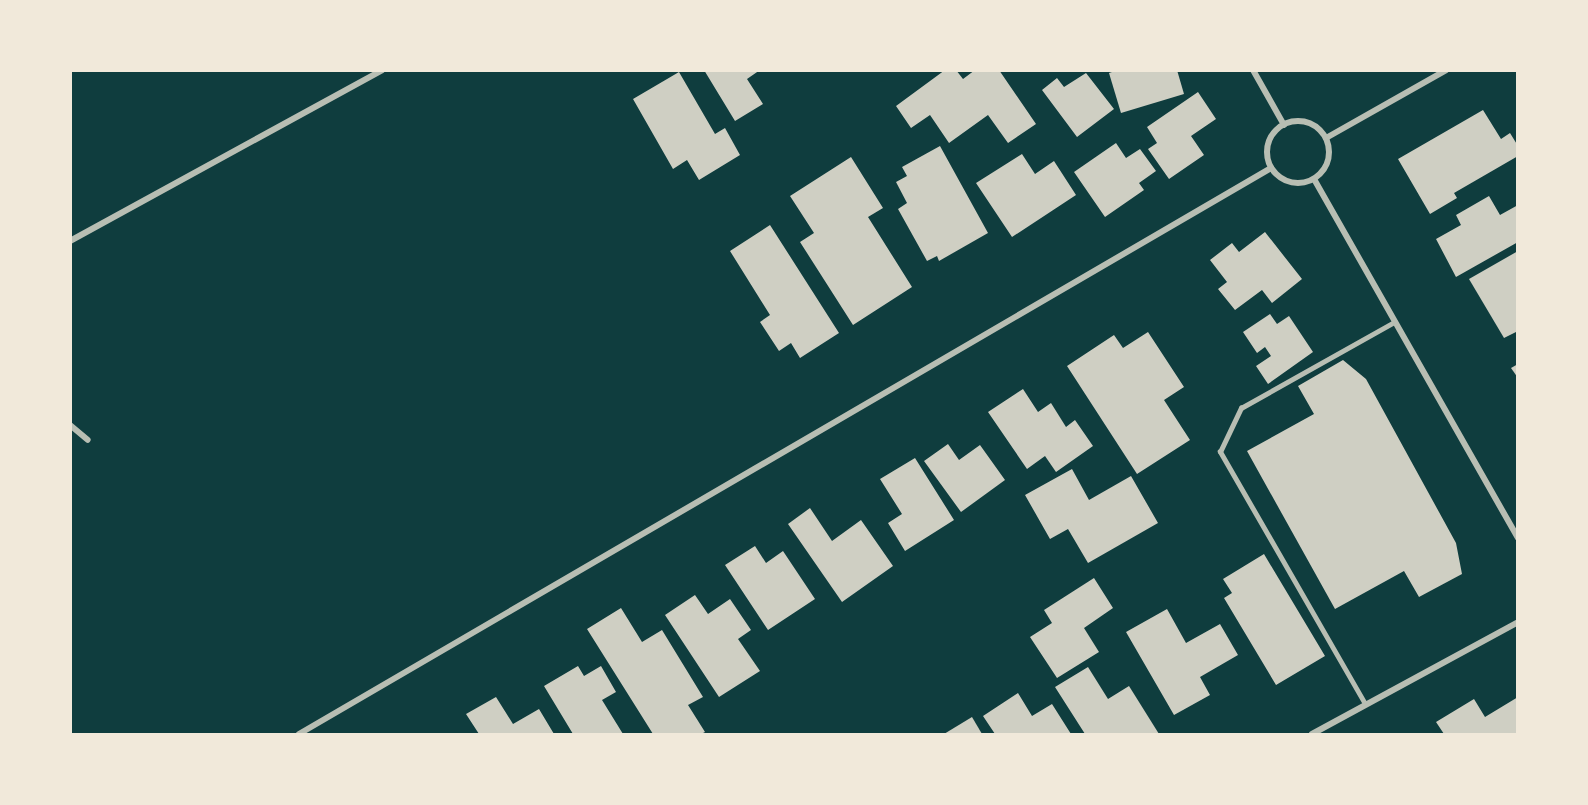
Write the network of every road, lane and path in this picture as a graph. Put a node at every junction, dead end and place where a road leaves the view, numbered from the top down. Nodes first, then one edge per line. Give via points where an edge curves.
1 (382, 70) edge
2 (1253, 70) edge
3 (1446, 70) edge
4 (1284, 125) junction
5 (1326, 138) junction
6 (1271, 168) junction
7 (1314, 179) junction
8 (70, 241) edge
9 (1394, 322) junction
10 (70, 425) edge
11 (88, 440) dead end
12 (1518, 538) edge
13 (1518, 622) edge
14 (1365, 704) junction
15 (299, 735) edge
16 (1312, 735) edge

1 - 8 street
2 - 4 street
3 - 5 street
4 - 5 street via 1312,124
4 - 6 street via 1276,131 1267,149
5 - 7 street via 1327,165
6 - 7 street via 1286,181 1305,183
6 - 15 street
7 - 9 street
9 - 12 street
9 - 14 lane via 1241,408 1220,452
10 - 11 street
13 - 14 street
14 - 16 street

